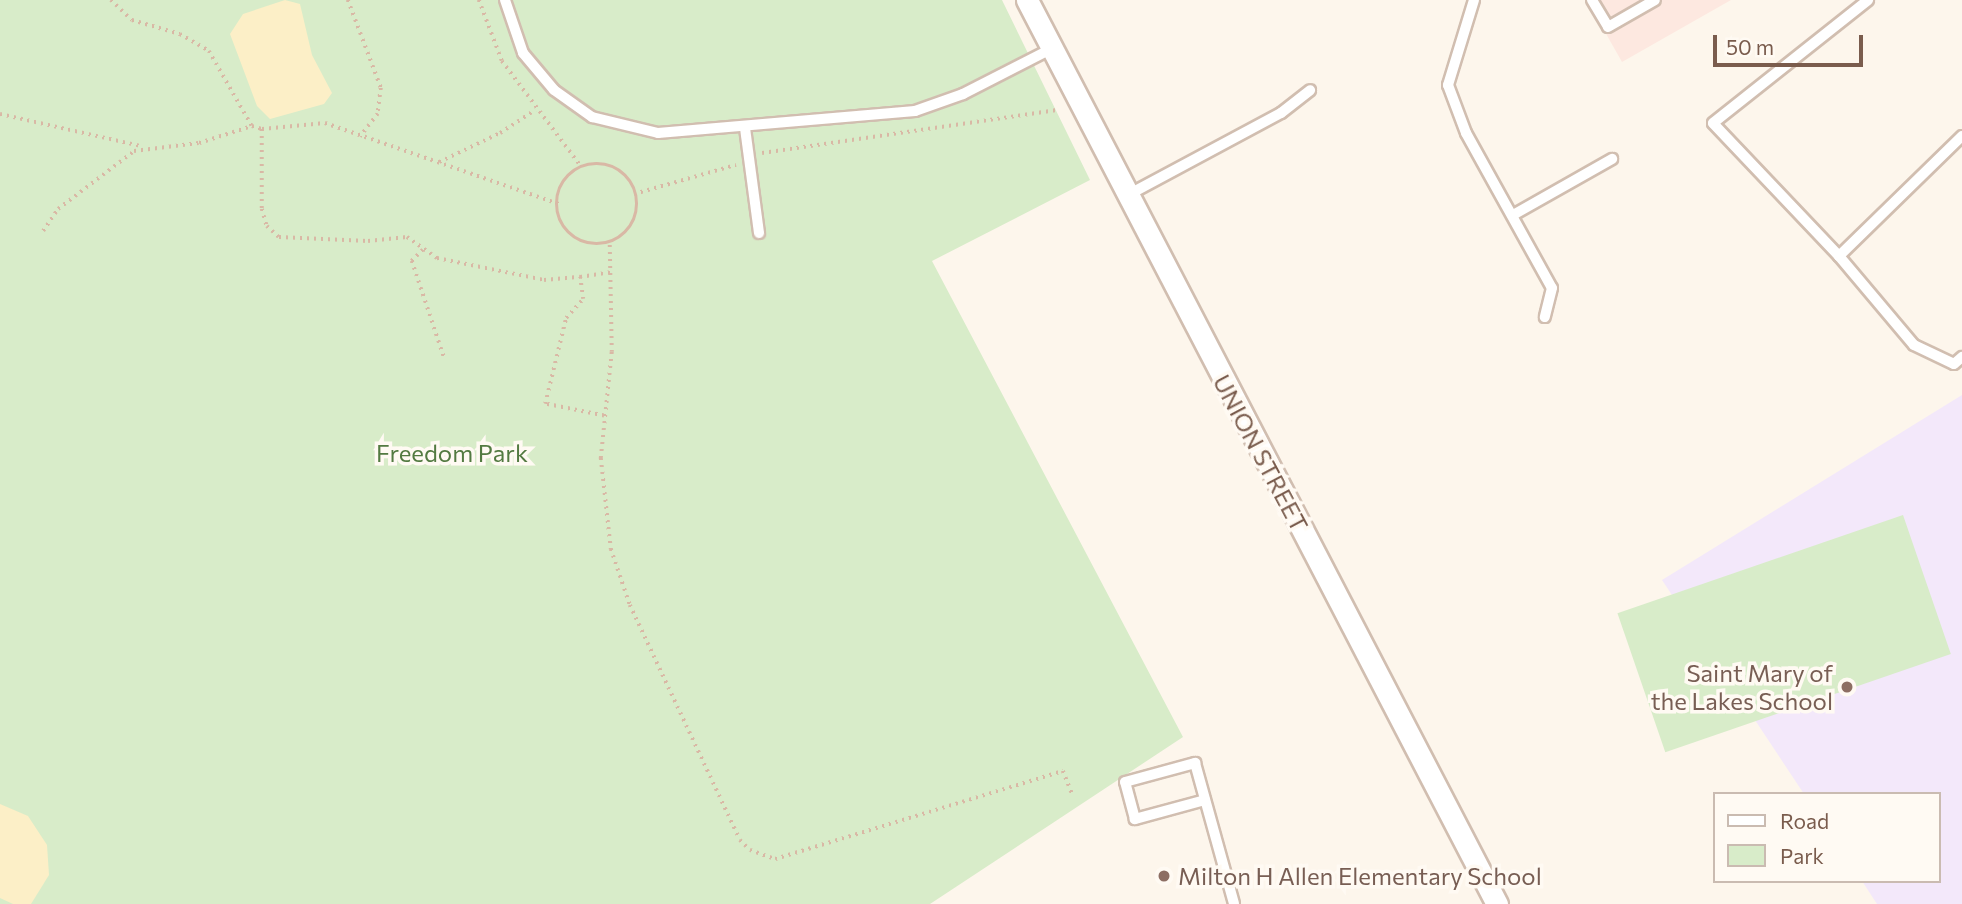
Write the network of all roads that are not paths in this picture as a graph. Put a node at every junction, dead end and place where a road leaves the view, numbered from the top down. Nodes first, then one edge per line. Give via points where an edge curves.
1 (505, 0) edge
2 (1027, 0) edge
3 (1474, 0) edge
4 (1592, 0) edge
5 (1655, 0) edge
6 (1868, 0) edge
7 (1051, 48) junction
8 (1310, 90) dead end
9 (745, 128) junction
10 (1962, 136) edge
11 (1612, 159) dead end
12 (1126, 196) junction
13 (1513, 215) junction
14 (759, 233) dead end
15 (1839, 256) junction
16 (1545, 317) dead end
17 (1962, 357) edge
18 (1206, 800) junction
19 (1234, 904) edge
20 (1497, 904) edge

1 - 9 lane via 519,43 536,71 592,117 658,133
2 - 7 street, UNION STREET
3 - 13 lane via 1448,85 1466,133
4 - 5 lane via 1608,27
6 - 15 lane via 1713,123
7 - 9 lane via 963,94 915,111
7 - 12 street, UNION STREET
8 - 12 lane via 1281,113
9 - 14 lane
10 - 15 lane
11 - 13 lane
12 - 20 street, UNION STREET
13 - 16 lane via 1552,288
15 - 17 lane via 1914,345 1954,364
18 - 18 lane via 1195,762 1125,782 1135,819
18 - 19 lane

